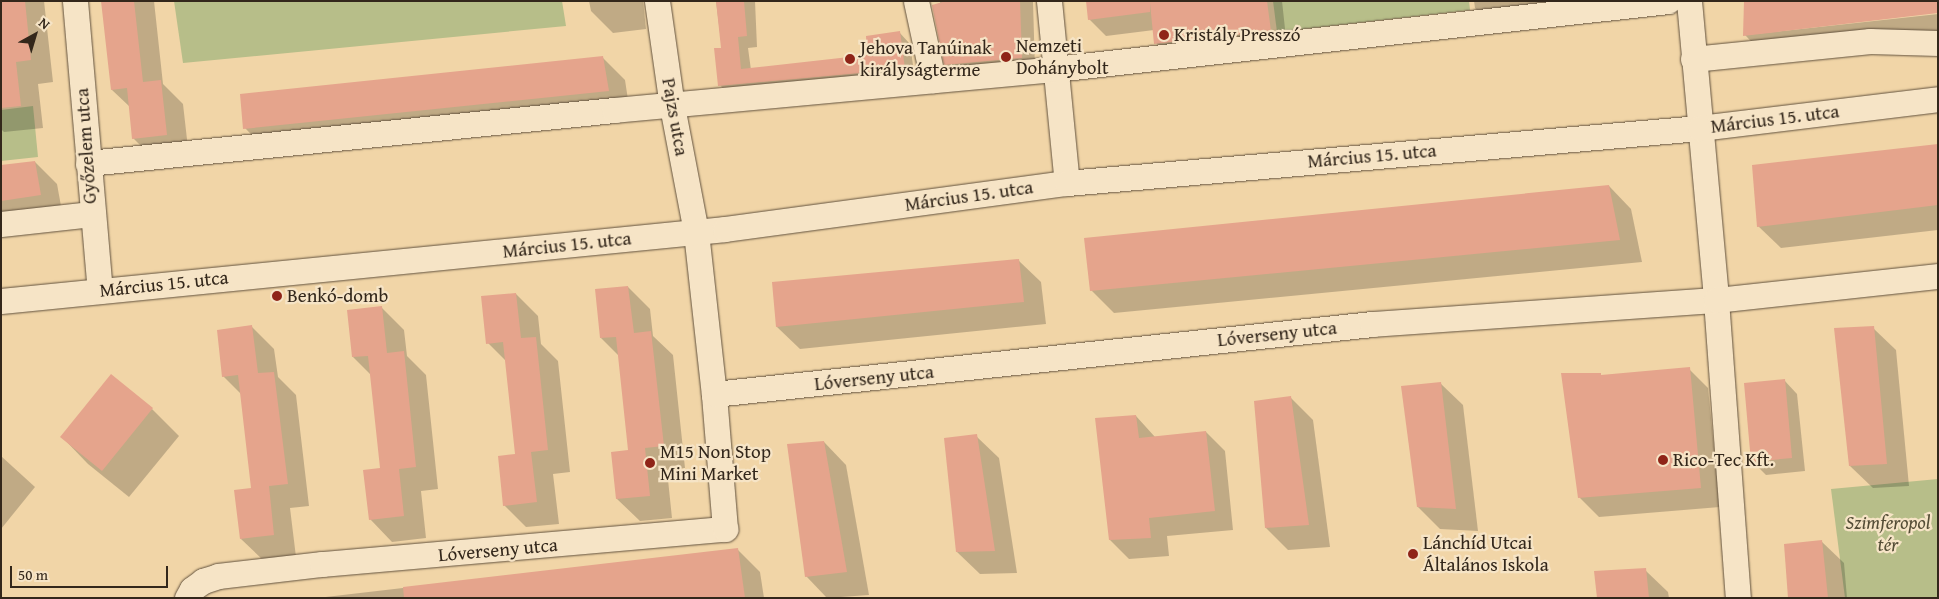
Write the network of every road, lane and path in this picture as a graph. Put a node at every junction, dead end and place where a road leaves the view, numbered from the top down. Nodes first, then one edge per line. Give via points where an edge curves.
1 (75, 1) edge
2 (657, 1) edge
3 (916, 1) edge
4 (1049, 1) edge
5 (1668, 1) edge
6 (1689, 1) edge
7 (1938, 43) edge
8 (1693, 59) junction
9 (1055, 69) junction
10 (933, 80) junction
11 (1938, 99) edge
12 (672, 106) junction
13 (1700, 128) junction
14 (88, 163) junction
15 (1067, 183) junction
16 (91, 214) junction
17 (1, 224) edge
18 (696, 232) junction
19 (1938, 276) edge
20 (100, 291) junction
21 (1716, 300) junction
22 (1, 301) edge
23 (714, 394) junction
24 (187, 598) edge
25 (1738, 598) edge

1 - 14 street, Győzelem utca
2 - 12 street, Pajzs utca
3 - 10 street
4 - 9 street
5 - 9 street
6 - 8 street
7 - 8 street via 1870,41
8 - 13 street
9 - 10 street
9 - 15 street
10 - 12 street
11 - 13 street, Március 15. utca
12 - 14 street
12 - 18 street, Pajzs utca
13 - 15 street, Március 15. utca
13 - 21 street
14 - 16 street, Győzelem utca
15 - 18 street, Március 15. utca
16 - 17 street
16 - 20 street, Győzelem utca
18 - 20 street, Március 15. utca
18 - 23 street, Pajzs utca
19 - 21 street
20 - 22 street, Március 15. utca
21 - 23 street, Lóverseny utca via 1372,324
21 - 25 street
23 - 24 street, Lóverseny utca via 725,529 218,576 198,585

